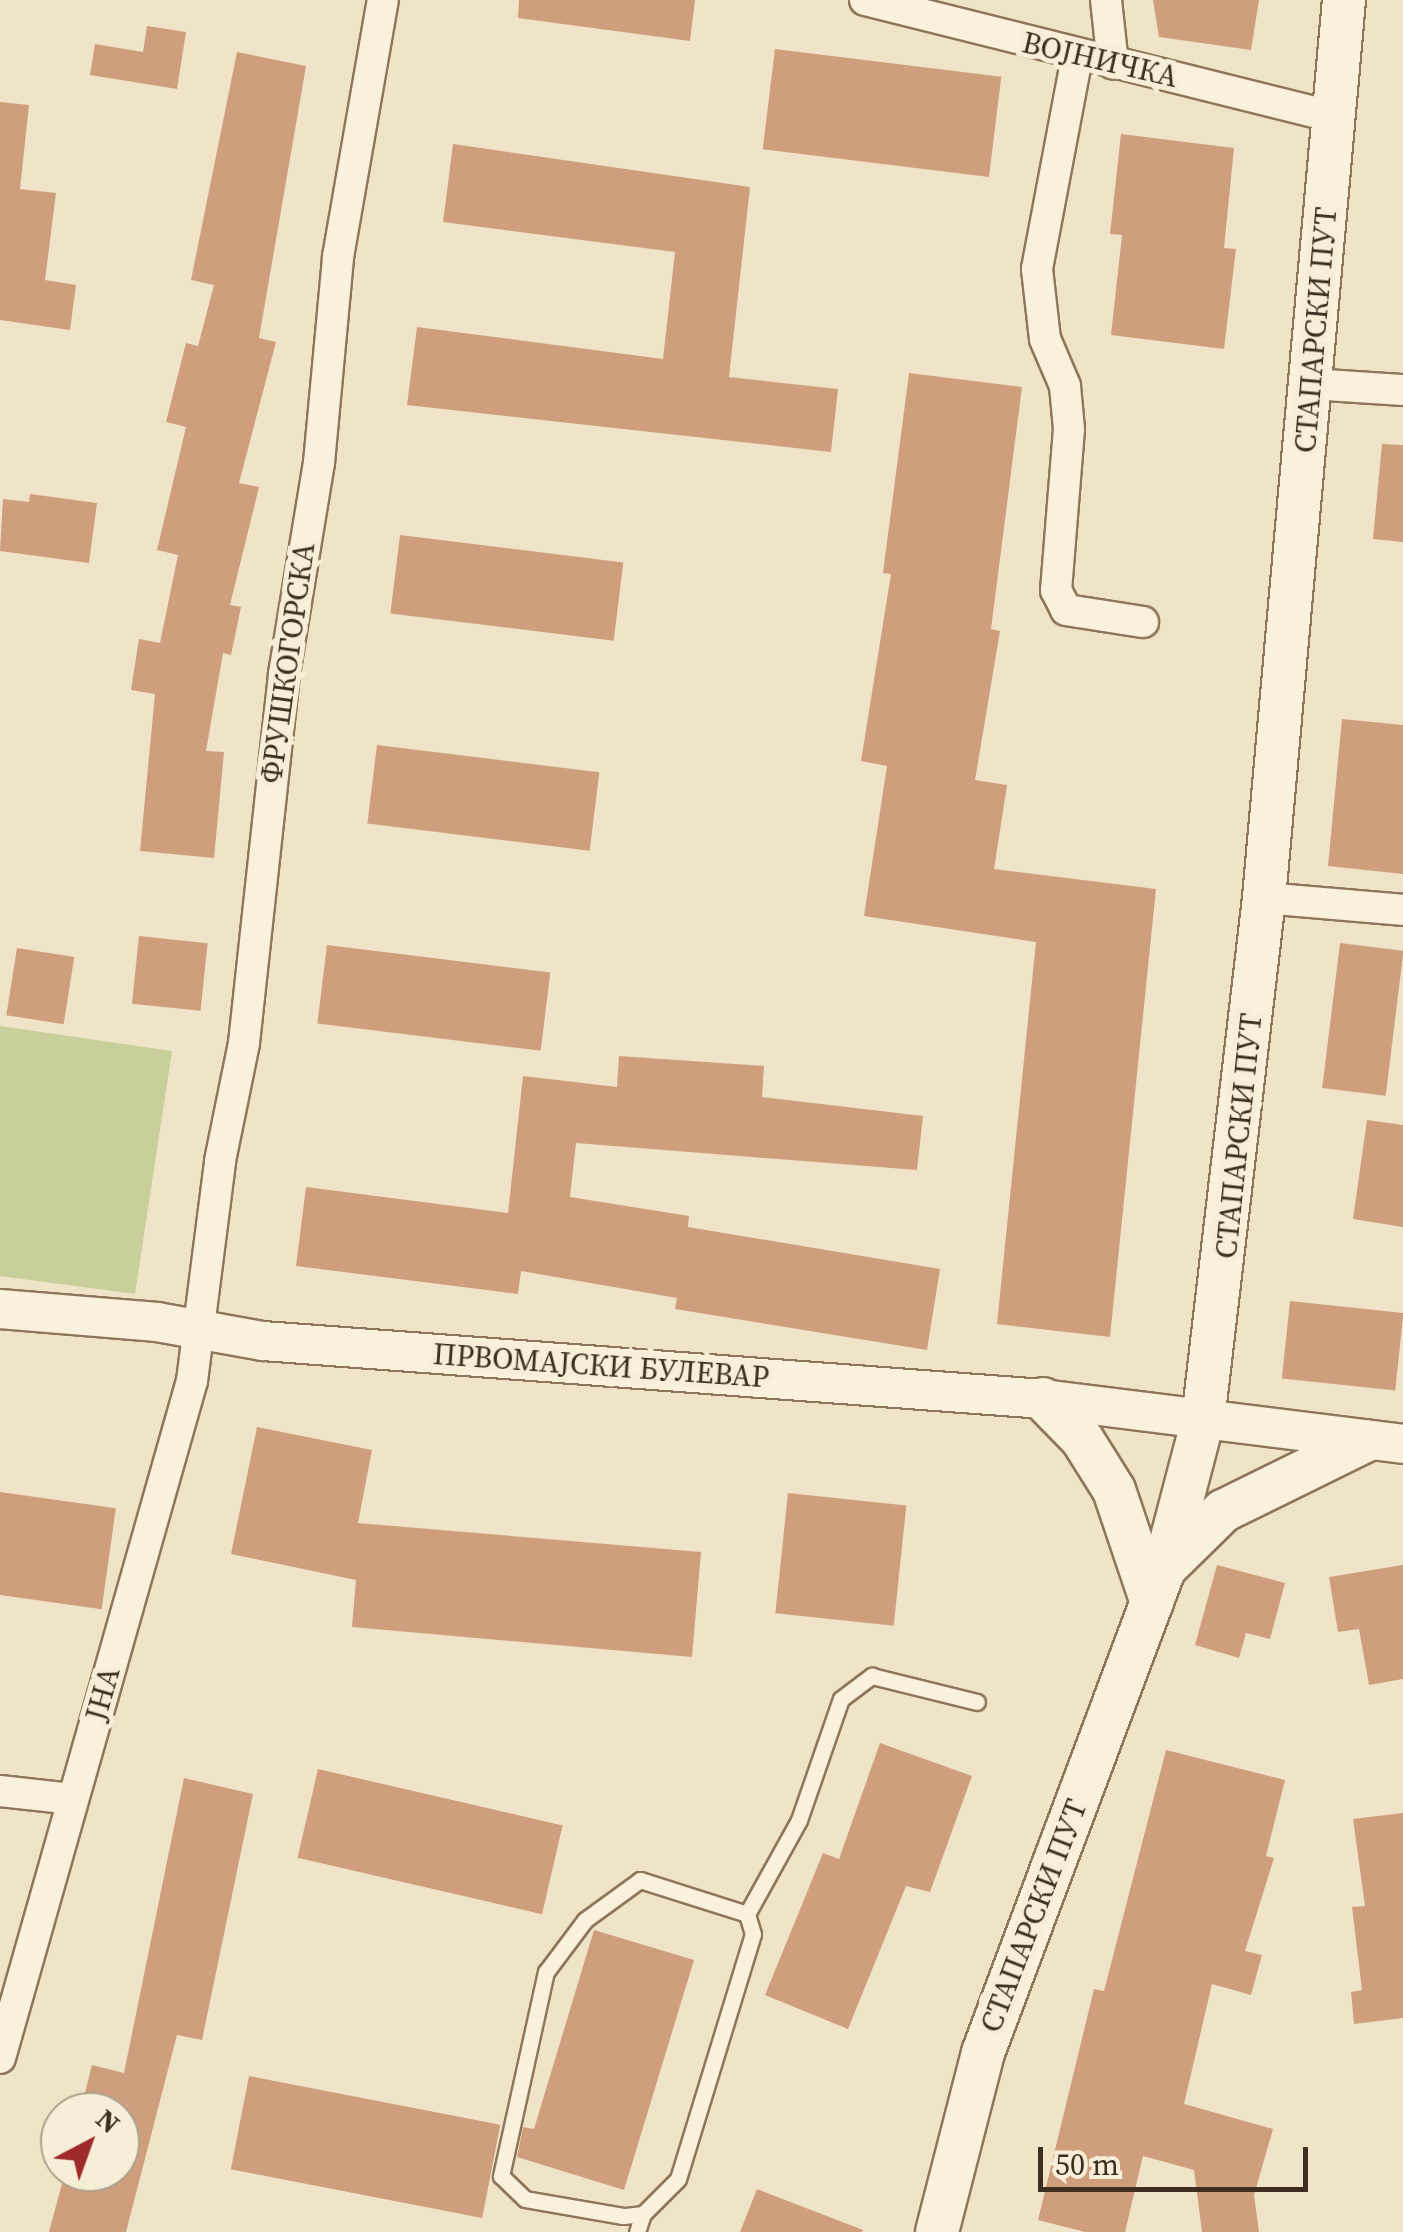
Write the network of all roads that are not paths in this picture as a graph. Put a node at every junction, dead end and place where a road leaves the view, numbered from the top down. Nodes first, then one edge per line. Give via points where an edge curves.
1 (384, 0) edge
2 (866, 0) edge
3 (1106, 0) edge
4 (1344, 0) edge
5 (1077, 57) junction
6 (1113, 64) junction
7 (1336, 116) junction
8 (1310, 384) junction
9 (1403, 390) edge
10 (1143, 622) dead end
11 (1264, 898) junction
12 (1403, 910) edge
13 (0, 1310) edge
14 (199, 1328) junction
15 (1043, 1400) junction
16 (1203, 1420) junction
17 (1384, 1443) edge
18 (1157, 1588) junction
19 (977, 1702) dead end
20 (0, 1791) edge
21 (72, 1799) junction
22 (747, 1914) junction
23 (0, 2058) edge
24 (643, 2214) junction
25 (636, 2232) edge
26 (937, 2232) edge

1 - 14 street, ФРУШКОГОРСКА via 338,256 319,462 284,674 244,1043 220,1161
2 - 5 street, ВОЈНИЧКА
3 - 6 street
4 - 7 main road, СТАПАРСКИ ПУТ
5 - 6 street, ВОЈНИЧКА
5 - 10 street via 1037,269 1044,339 1065,386 1070,430 1056,590 1066,610
6 - 7 street, ВОЈНИЧКА
7 - 8 main road, СТАПАРСКИ ПУТ
8 - 9 street
8 - 11 main road, СТАПАРСКИ ПУТ
11 - 12 street
11 - 16 main road, СТАПАРСКИ ПУТ
13 - 14 street, ПРВОМАЈСКИ БУЛЕВАР
14 - 15 street, ПРВОМАЈСКИ БУЛЕВАР via 263,1341
14 - 21 street, ЈНА via 192,1381
15 - 16 street, ПРВОМАЈСКИ БУЛЕВАР
15 - 18 main road via 1082,1439 1114,1490
16 - 17 street, ПРВОМАЈСКИ БУЛЕВАР
16 - 18 main road, СТАПАРСКИ ПУТ
17 - 18 main road via 1223,1510 1196,1531
18 - 26 main road, СТАПАРСКИ ПУТ via 982,2053
19 - 22 lane via 872,1676 854,1683 841,1699 798,1820
20 - 21 street
21 - 23 street, ЈНА
22 - 24 lane via 753,1934 678,2179
22 - 24 lane via 640,1880 585,1920 546,1972 500,2176 525,2199
24 - 25 lane

